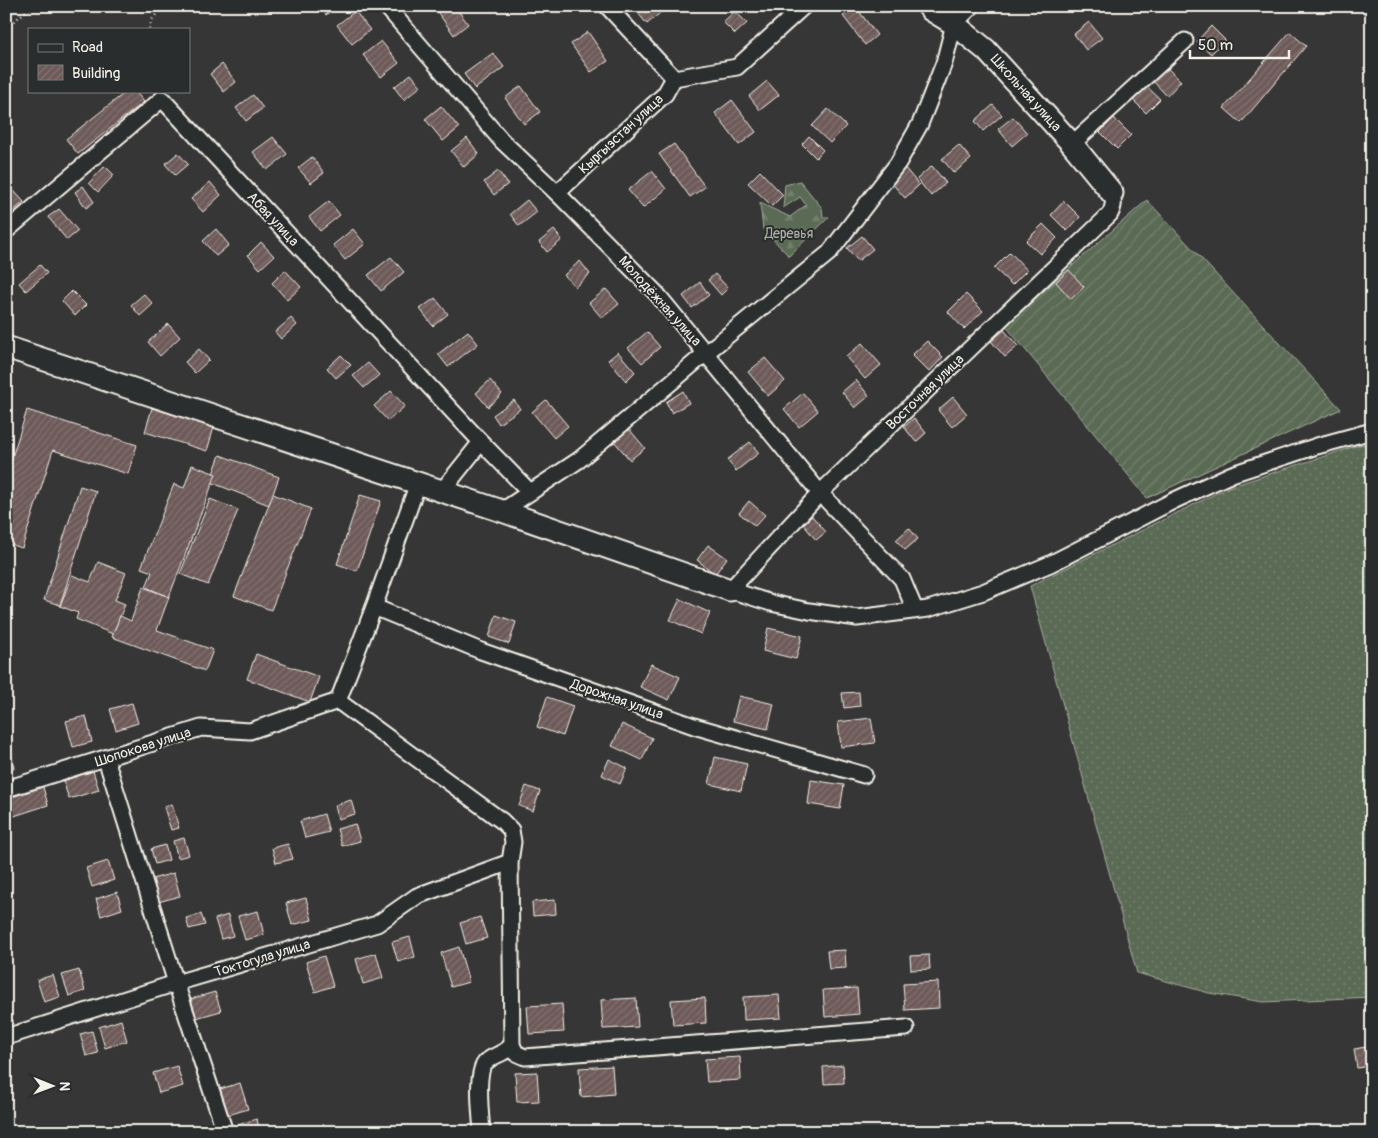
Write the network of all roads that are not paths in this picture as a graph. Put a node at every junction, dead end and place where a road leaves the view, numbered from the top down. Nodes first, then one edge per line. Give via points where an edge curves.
1 (386, 6) edge
2 (607, 6) edge
3 (804, 6) edge
4 (928, 6) edge
5 (972, 6) edge
6 (954, 24) junction
7 (1185, 41) dead end
8 (674, 78) junction
9 (1072, 144) junction
10 (557, 193) junction
11 (1112, 193) joint
12 (6, 231) edge
13 (6, 347) edge
14 (706, 353) junction
15 (1372, 431) edge
16 (481, 442) junction
17 (418, 484) junction
18 (442, 491) junction
19 (530, 492) junction
20 (820, 492) junction
21 (502, 511) junction
22 (730, 590) junction
23 (374, 608) junction
24 (915, 610) junction
25 (338, 701) junction
26 (106, 759) junction
27 (864, 775) dead end
28 (6, 790) edge
29 (510, 862) junction
30 (176, 984) junction
31 (906, 1028) dead end
32 (6, 1038) edge
33 (512, 1045) junction
34 (225, 1132) edge
35 (482, 1132) edge

1 - 10 street, Молодёжная улица via 502,141
2 - 8 street
3 - 8 street via 737,67
4 - 6 street, Школьная улица
5 - 6 street
6 - 9 street, Школьная улица via 986,50
6 - 14 street via 924,115 898,164 829,253
7 - 9 street
8 - 10 street, Кыргызстан улица via 665,94
9 - 11 street, Школьная улица
10 - 14 street, Молодёжная улица via 657,294
11 - 20 street, Восточная улица via 1114,200 1110,214
12 - 16 street, Абая улица via 162,99
13 - 17 street
14 - 19 street via 578,460
14 - 20 street, Молодёжная улица
15 - 24 street via 1232,474 1050,564 983,592
16 - 18 street
16 - 19 street
17 - 18 street
17 - 23 street
18 - 21 street
19 - 21 street
20 - 22 street, Восточная улица
20 - 24 street, Молодёжная улица via 902,579
21 - 22 street
22 - 24 street via 781,605 857,618
23 - 25 street
23 - 27 street, Дорожная улица via 481,651 694,726
25 - 26 street, Шопокова улица via 250,731 201,728
25 - 29 street via 502,821 511,830 514,842
26 - 28 street, Шопокова улица
26 - 30 street
29 - 30 street, Токтогула улица via 418,896 377,924
29 - 33 street
30 - 32 street, Токтогула улица
30 - 34 street
31 - 33 street via 525,1057 516,1054
33 - 35 street via 506,1052 489,1059 480,1071

